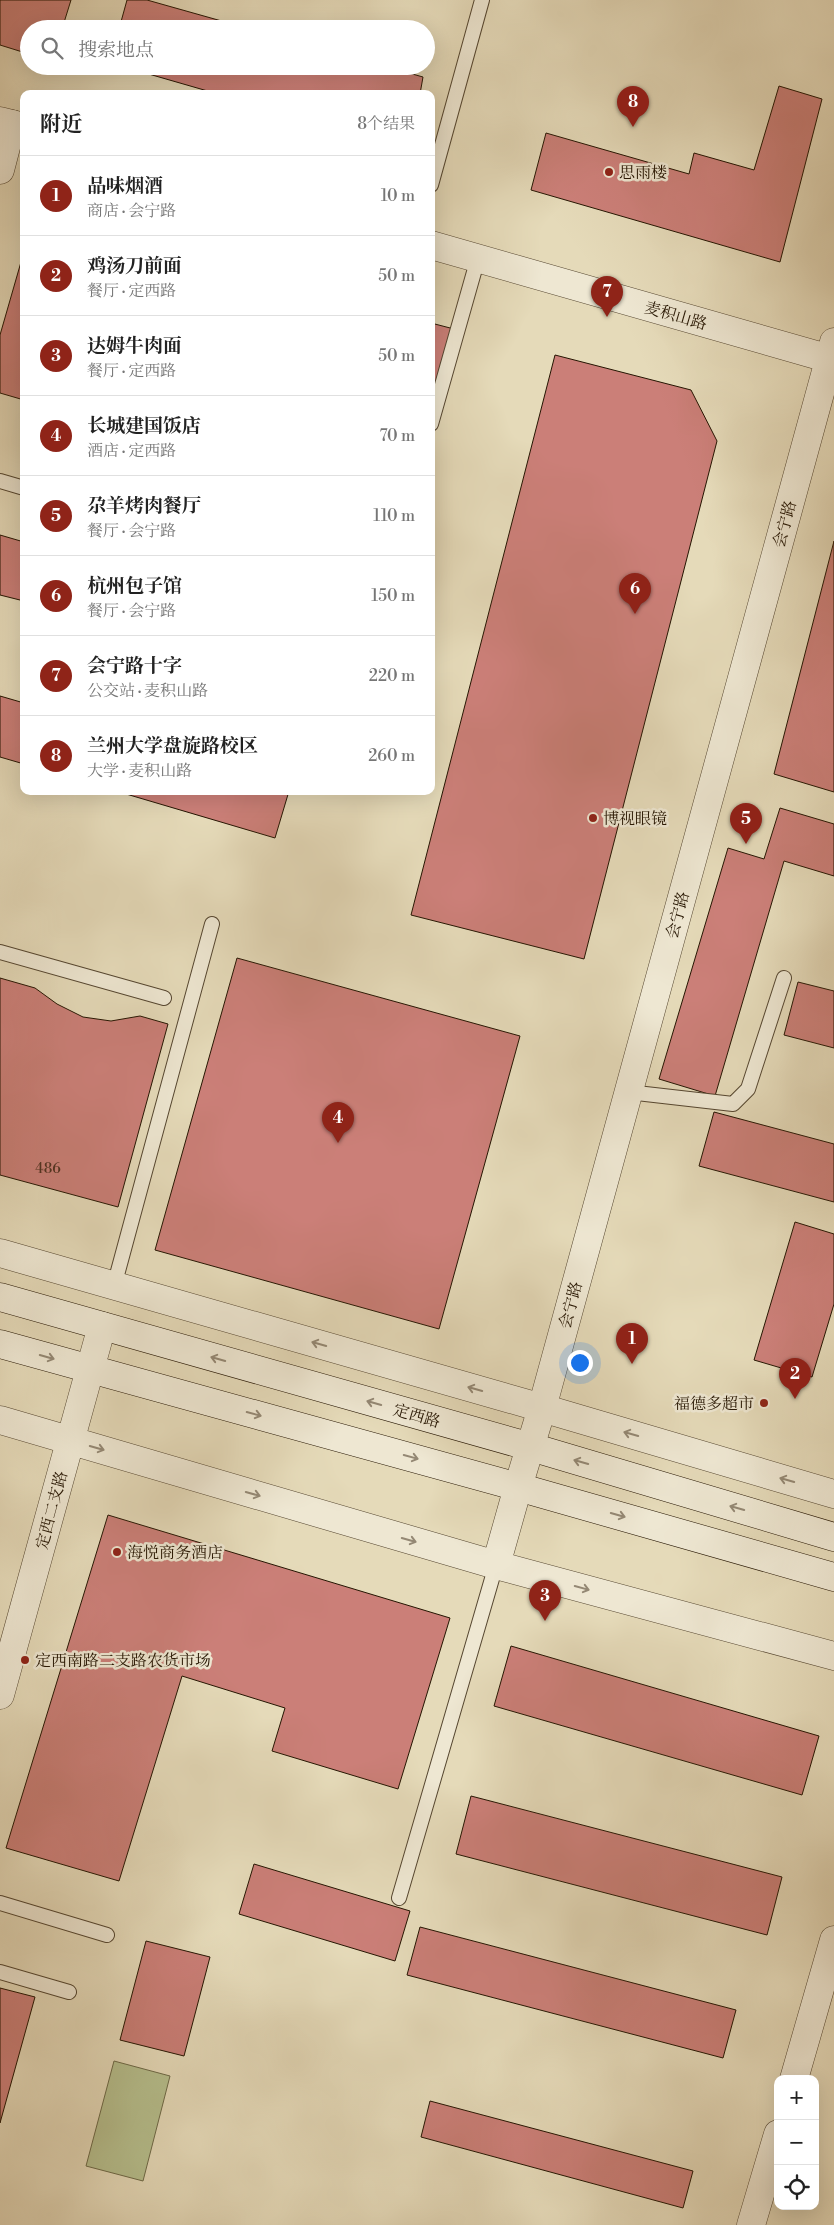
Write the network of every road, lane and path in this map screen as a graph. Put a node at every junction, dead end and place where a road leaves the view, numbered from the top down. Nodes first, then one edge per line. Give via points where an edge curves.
1 (482, 0) edge
2 (12, 124) edge
3 (0, 170) edge
4 (435, 170) edge
5 (435, 246) edge
6 (478, 258) junction
7 (832, 354) edge
8 (435, 410) edge
9 (0, 481) edge
10 (20, 487) edge
11 (212, 924) dead end
12 (0, 952) edge
13 (784, 978) dead end
14 (164, 998) dead end
15 (628, 1092) junction
16 (0, 1253) edge
17 (114, 1286) junction
18 (0, 1296) edge
19 (102, 1326) junction
20 (0, 1344) edge
21 (90, 1370) junction
22 (542, 1408) junction
23 (0, 1420) edge
24 (70, 1440) junction
25 (530, 1447) junction
26 (518, 1486) junction
27 (834, 1494) edge
28 (834, 1537) edge
29 (496, 1565) junction
30 (834, 1577) edge
31 (834, 1656) edge
32 (0, 1695) edge
33 (399, 1898) dead end
34 (0, 1903) edge
35 (107, 1935) dead end
36 (834, 1940) edge
37 (0, 1972) edge
38 (69, 1992) dead end
39 (795, 2075) edge
40 (774, 2147) edge
41 (751, 2225) edge

1 - 4 lane
2 - 3 street
5 - 6 street, 麦积山路
6 - 7 street, 麦积山路
6 - 8 lane
7 - 15 street, 会宁路
9 - 10 lane
11 - 17 lane
12 - 14 lane
13 - 15 lane via 748,1089 733,1104
15 - 22 street, 会宁路
16 - 17 street
22 -> 17 street
18 - 19 street, 定西路
19 - 21 street, 定西二支路
25 -> 19 street, 定西路
20 -> 21 street
21 - 24 street, 定西二支路
21 -> 26 street
22 - 25 street, 会宁路
27 -> 22 street
23 - 24 street
24 -> 29 street
24 - 32 street, 定西二支路
25 - 26 street, 会宁路
28 -> 25 street, 定西路
26 - 29 street, 会宁路
26 -> 30 street
29 -> 31 street
29 - 33 lane
34 - 35 lane
36 - 39 street
37 - 38 lane
40 - 41 street

